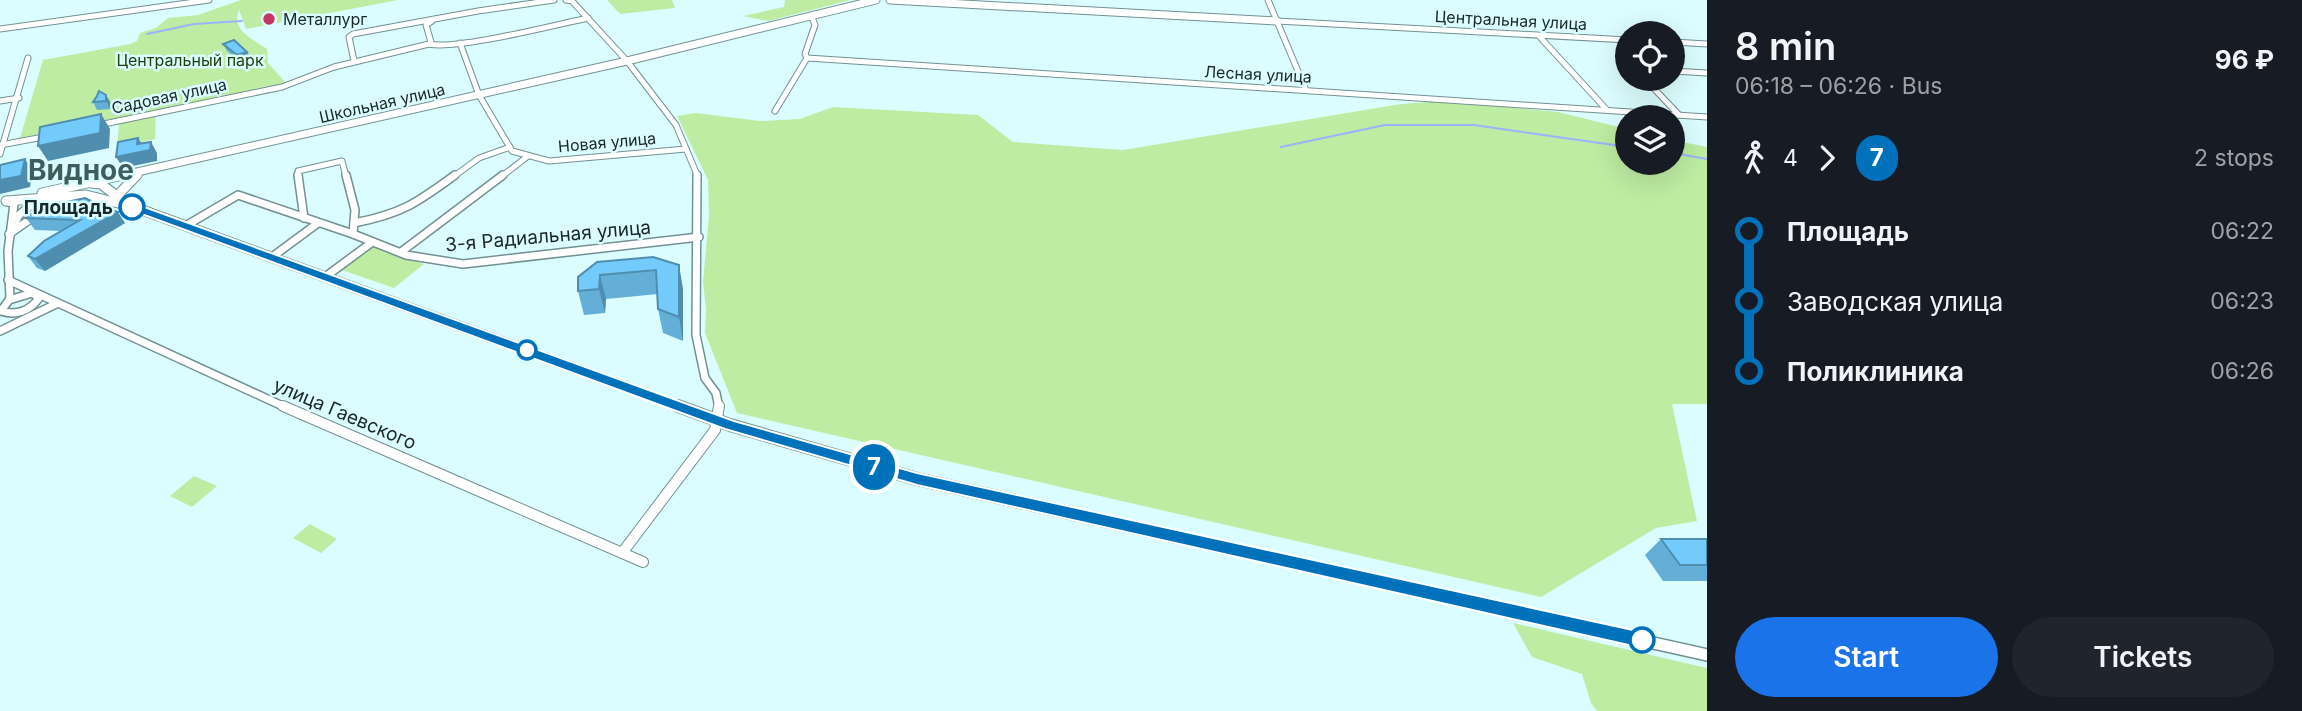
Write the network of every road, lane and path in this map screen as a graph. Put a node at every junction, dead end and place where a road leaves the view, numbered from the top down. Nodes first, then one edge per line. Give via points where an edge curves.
1 (209, 0) edge
2 (554, 0) edge
3 (569, 0) edge
4 (876, 0) edge
5 (890, 0) edge
6 (1268, 0) edge
7 (811, 15) junction
8 (588, 18) junction
9 (435, 20) junction
10 (1277, 21) junction
11 (0, 29) edge
12 (1539, 36) junction
13 (1615, 39) edge
14 (460, 43) junction
15 (1685, 43) edge
16 (429, 44) junction
17 (1707, 44) edge
18 (28, 58) dead end
19 (807, 58) junction
20 (354, 61) junction
21 (627, 61) junction
22 (1685, 72) edge
23 (1707, 73) edge
24 (1306, 90) junction
25 (1656, 91) edge
26 (479, 95) junction
27 (19, 98) junction
28 (0, 101) edge
29 (1669, 105) edge
30 (1606, 109) junction
31 (1615, 110) edge
32 (775, 111) dead end
33 (1685, 115) edge
34 (1707, 117) edge
35 (92, 127) edge
36 (57, 134) edge
37 (1, 145) edge
38 (510, 147) junction
39 (686, 149) junction
40 (0, 154) edge
41 (528, 156) junction
42 (143, 171) junction
43 (88, 183) junction
44 (103, 187) junction
45 (55, 190) junction
46 (82, 195) junction
47 (117, 196) junction
48 (38, 199) junction
49 (3, 202) edge
50 (52, 207) edge
51 (132, 207) junction
52 (41, 212) edge
53 (304, 218) junction
54 (318, 223) junction
55 (354, 223) junction
56 (187, 225) junction
57 (9, 234) junction
58 (353, 234) junction
59 (699, 237) junction
60 (370, 243) junction
61 (4, 252) edge
62 (401, 252) junction
63 (272, 257) junction
64 (325, 276) junction
65 (4, 281) edge
66 (36, 295) junction
67 (10, 299) junction
68 (57, 304) junction
69 (33, 306) junction
70 (3, 317) edge
71 (27, 317) junction
72 (0, 331) edge
73 (718, 421) junction
74 (622, 553) junction
75 (643, 562) dead end
76 (1707, 655) edge

1 - 11 street
2 - 9 street via 497,6
3 - 8 street
4 - 7 street
5 - 10 street, Центральная улица
6 - 10 street
7 - 19 street via 815,25
7 - 21 street
8 - 14 street, Садовая улица
8 - 21 street
9 - 16 street via 426,25
9 - 20 street via 349,37
10 - 12 street, Центральная улица
10 - 24 street
12 - 13 street, Центральная улица
12 - 30 street
14 - 16 street, Садовая улица
14 - 26 street
15 - 17 street
16 - 20 street, Садовая улица
18 - 27 street
19 - 24 street, Лесная улица
19 - 32 street
20 - 35 street, Садовая улица via 282,87
21 - 26 street, Школьная улица
21 - 39 street via 676,125
22 - 23 street
24 - 30 street, Лесная улица
25 - 29 street
26 - 38 street
26 - 42 street, Школьная улица
27 - 28 street
27 - 37 street
30 - 31 street, Лесная улица
33 - 34 street, Лесная улица
36 - 37 street
37 - 40 street
38 - 41 street, Новая улица
38 - 55 street via 472,162 398,213
39 - 41 street, Новая улица via 550,161
39 - 59 street via 699,179
41 - 62 street
42 - 43 street
42 - 44 street
42 - 47 street
43 - 44 street
43 - 45 street
43 - 46 street via 75,189 74,193
44 - 46 street
44 - 47 street
45 - 48 street
45 - 49 street
46 - 48 street
46 - 50 street
46 - 51 street
47 - 51 street
48 - 49 street
48 - 57 street via 19,215
49 - 57 street via 14,204
51 - 56 street
52 - 57 street
53 - 54 street, 3-я Радиальная улица
53 - 55 street via 298,171 342,161
53 - 56 street, 3-я Радиальная улица via 238,195
54 - 58 street, 3-я Радиальная улица
54 - 63 street
55 - 58 street
56 - 63 street
57 - 61 street
58 - 60 street, 3-я Радиальная улица
59 - 62 street, 3-я Радиальная улица via 463,264 432,262
59 - 73 street via 695,335 705,378 716,393
60 - 62 street, 3-я Радиальная улица
60 - 64 street
61 - 65 street
63 - 64 street
64 - 73 street
65 - 66 street, улица Гаевского
65 - 67 street
66 - 67 street
66 - 68 street, улица Гаевского
66 - 69 street
67 - 70 street via 1,309
68 - 69 street, улица Гаевского
68 - 71 street
68 - 74 street, улица Гаевского
69 - 70 street, улица Гаевского
69 - 71 street
71 - 72 street
73 - 74 street
73 - 76 street via 917,479
74 - 75 street, улица Гаевского

